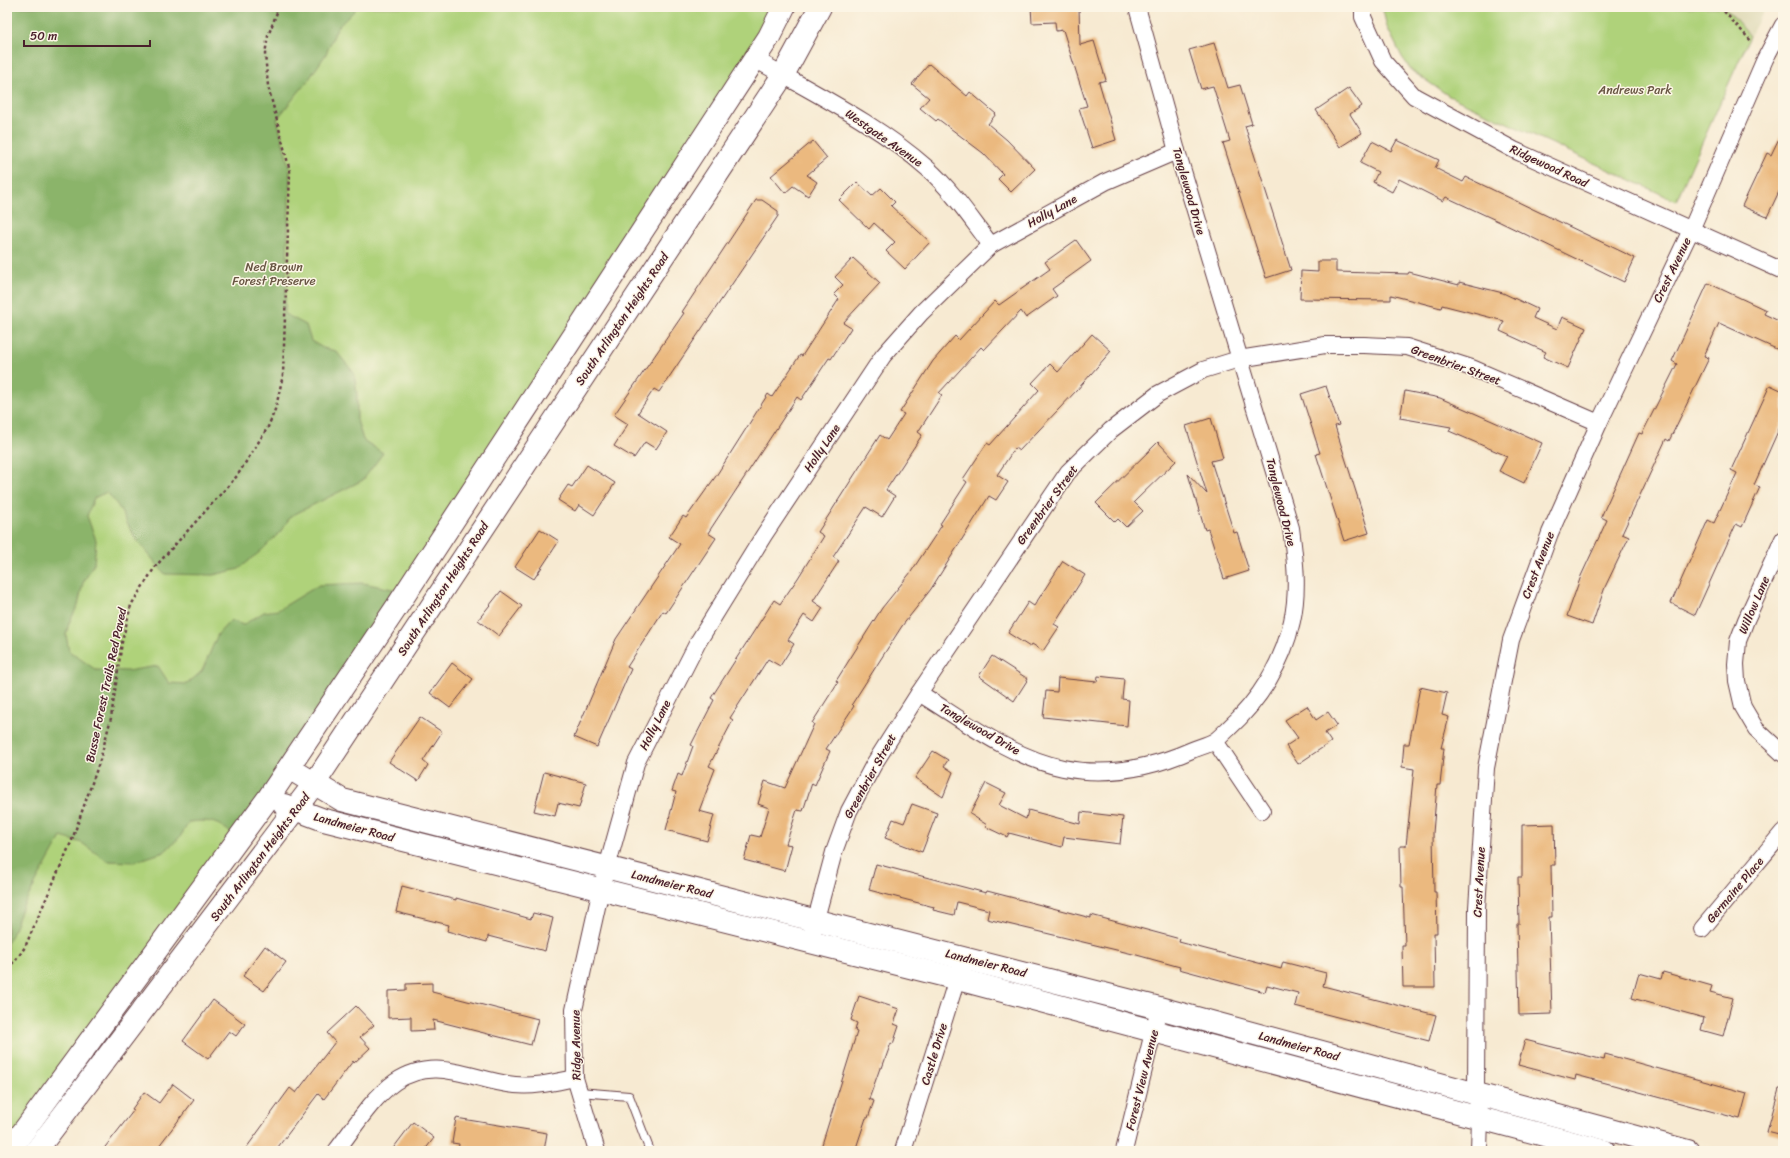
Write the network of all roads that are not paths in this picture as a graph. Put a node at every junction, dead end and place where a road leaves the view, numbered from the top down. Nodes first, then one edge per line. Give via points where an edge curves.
1 (784, 7) edge
2 (820, 7) edge
3 (1137, 7) edge
4 (1363, 7) edge
5 (1783, 25) edge
6 (755, 59) junction
7 (783, 75) junction
8 (1177, 152) junction
9 (1691, 230) junction
10 (991, 245) junction
11 (1783, 271) edge
12 (1239, 359) junction
13 (1599, 423) junction
14 (1783, 539) edge
15 (918, 693) junction
16 (1215, 741) junction
17 (1783, 754) edge
18 (289, 768) junction
19 (314, 784) junction
20 (269, 797) junction
21 (296, 811) junction
22 (1262, 812) dead end
23 (1783, 832) edge
24 (607, 867) junction
25 (601, 890) junction
26 (815, 920) junction
27 (1702, 929) dead end
28 (810, 942) junction
29 (963, 958) junction
30 (958, 979) junction
31 (1159, 1008) junction
32 (1154, 1030) junction
33 (577, 1085) junction
34 (1476, 1094) junction
35 (1480, 1117) junction
36 (8, 1151) edge
37 (36, 1151) edge
38 (336, 1151) edge
39 (597, 1151) edge
40 (650, 1151) edge
41 (903, 1151) edge
42 (1124, 1151) edge
43 (1479, 1151) edge
44 (1604, 1151) edge
45 (1688, 1151) edge

1 - 6 street
2 - 7 street, South Arlington Heights Road
3 - 8 street, Tanglewood Drive
4 - 9 street, Ridgewood Road via 1363,17 1383,61 1414,96 1514,150
5 - 9 street, Crest Avenue
6 - 7 street, Westgate Avenue
6 - 18 street
7 - 10 street, Westgate Avenue via 854,116 926,167 941,181
7 - 19 street, South Arlington Heights Road
8 - 10 street, Holly Lane via 1105,182
8 - 12 street, Tanglewood Drive
9 - 11 street, Ridgewood Road
9 - 13 street, Crest Avenue
10 - 24 street, Holly Lane via 921,313 883,356 760,542 698,642 645,743 629,787
12 - 13 street, Greenbrier Street via 1325,345 1407,347 1472,368
12 - 15 street, Greenbrier Street via 1204,370 1158,394 1110,430 1068,472
12 - 16 street, Tanglewood Drive via 1291,528 1296,592 1292,622 1269,680 1247,711
13 - 34 street, Crest Avenue via 1550,533 1511,640 1486,768 1477,908
14 - 17 street, Willow Lane via 1743,627 1738,641 1736,664 1742,707 1756,729
15 - 16 street, Tanglewood Drive via 1008,748 1063,768 1095,772 1136,768 1176,758
15 - 26 street, Greenbrier Street via 848,812
16 - 22 street
18 - 19 street, Landmeier Road
18 - 20 street
19 - 21 street, South Arlington Heights Road
19 - 24 street, Landmeier Road via 342,800
20 - 21 street, Landmeier Road
20 - 36 street
21 - 25 street, Landmeier Road
21 - 37 street, South Arlington Heights Road
23 - 27 street, Germaine Place
24 - 25 street, Ridge Avenue
24 - 26 street, Landmeier Road
25 - 28 street, Landmeier Road
25 - 33 street, Ridge Avenue via 574,1010
26 - 28 street, Greenbrier Street
26 - 29 street, Landmeier Road
28 - 30 street, Landmeier Road
29 - 30 street, Castle Drive
29 - 31 street, Landmeier Road
30 - 32 street, Landmeier Road
30 - 41 street, Castle Drive
31 - 32 street, Forest View Avenue
31 - 34 street, Landmeier Road
32 - 35 street, Landmeier Road
32 - 42 street, Forest View Avenue
33 - 38 street via 513,1085 450,1070 420,1071 395,1082 374,1101
33 - 39 street, Ridge Avenue
33 - 40 lane via 629,1096
34 - 35 street, Crest Avenue
34 - 45 street, Landmeier Road
35 - 43 street, Crest Avenue
35 - 44 street, Landmeier Road

